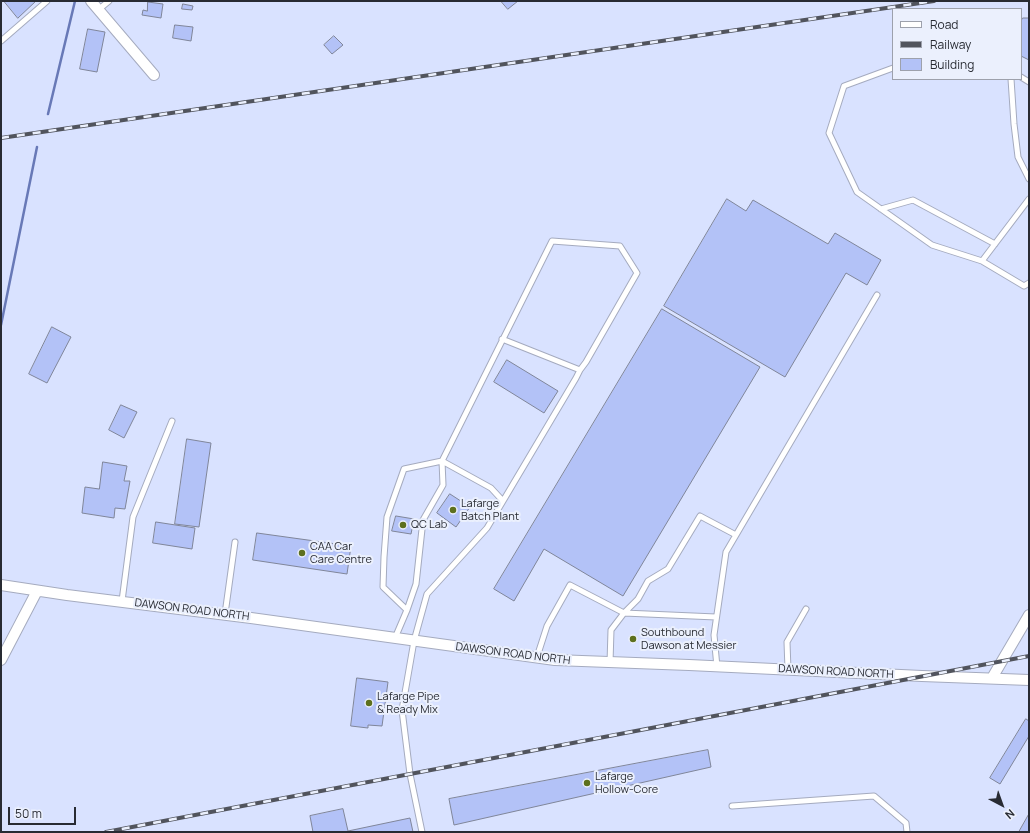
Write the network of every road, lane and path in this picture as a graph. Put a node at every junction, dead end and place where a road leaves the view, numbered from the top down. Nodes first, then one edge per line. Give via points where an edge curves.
1 (47, 1) edge
2 (90, 1) edge
3 (109, 1) edge
4 (98, 10) junction
5 (1, 41) edge
6 (892, 68) edge
7 (154, 75) dead end
8 (1011, 80) edge
9 (1029, 179) edge
10 (1029, 199) edge
11 (881, 209) junction
12 (995, 244) junction
13 (982, 261) junction
14 (1029, 283) edge
15 (877, 295) dead end
16 (502, 339) junction
17 (580, 370) junction
18 (172, 421) dead end
19 (442, 461) junction
20 (503, 501) junction
21 (736, 535) junction
22 (235, 542) dead end
23 (1, 585) edge
24 (36, 591) junction
25 (122, 601) junction
26 (806, 609) dead end
27 (407, 610) junction
28 (624, 613) junction
29 (225, 614) junction
30 (1029, 615) edge
31 (716, 617) junction
32 (1025, 628) edge
33 (395, 638) junction
34 (414, 641) junction
35 (536, 658) junction
36 (1, 660) edge
37 (610, 663) junction
38 (717, 667) junction
39 (788, 670) junction
40 (992, 678) junction
41 (1029, 680) edge
42 (732, 806) dead end
43 (422, 832) edge
44 (907, 832) edge

1 - 5 lane
2 - 4 street
3 - 4 lane
4 - 7 street
6 - 11 lane via 844,86 829,133 857,192
8 - 9 lane via 1018,157
10 - 12 lane
11 - 12 lane via 913,200
11 - 13 lane via 932,245
12 - 13 lane
13 - 14 lane via 1024,286
15 - 21 lane
16 - 17 lane
16 - 17 lane via 552,241 620,246 637,273
16 - 19 lane
17 - 20 lane
18 - 25 lane via 133,517
19 - 20 lane via 491,488
19 - 27 lane via 443,485 423,520 416,584
19 - 27 lane via 404,469 387,517 383,587
20 - 34 lane via 487,528 427,594
21 - 28 lane via 700,516 668,569 648,581 638,599
21 - 31 lane via 726,552
22 - 29 lane
23 - 24 street, DAWSON ROAD NORTH
24 - 25 street, DAWSON ROAD NORTH
24 - 36 street
25 - 29 street, DAWSON ROAD NORTH
26 - 39 lane via 787,642
27 - 33 lane
28 - 31 lane
28 - 35 lane via 570,585 547,626
28 - 37 lane via 611,630
29 - 33 street, DAWSON ROAD NORTH
30 - 32 street
31 - 38 lane via 714,635
32 - 40 street
33 - 34 street, DAWSON ROAD NORTH
34 - 35 street, DAWSON ROAD NORTH
34 - 43 lane via 402,710 410,774
35 - 37 street, DAWSON ROAD NORTH
37 - 38 street, DAWSON ROAD NORTH
38 - 39 street, DAWSON ROAD NORTH
39 - 40 street, DAWSON ROAD NORTH
40 - 41 street, DAWSON ROAD NORTH
42 - 44 lane via 874,796 906,823

